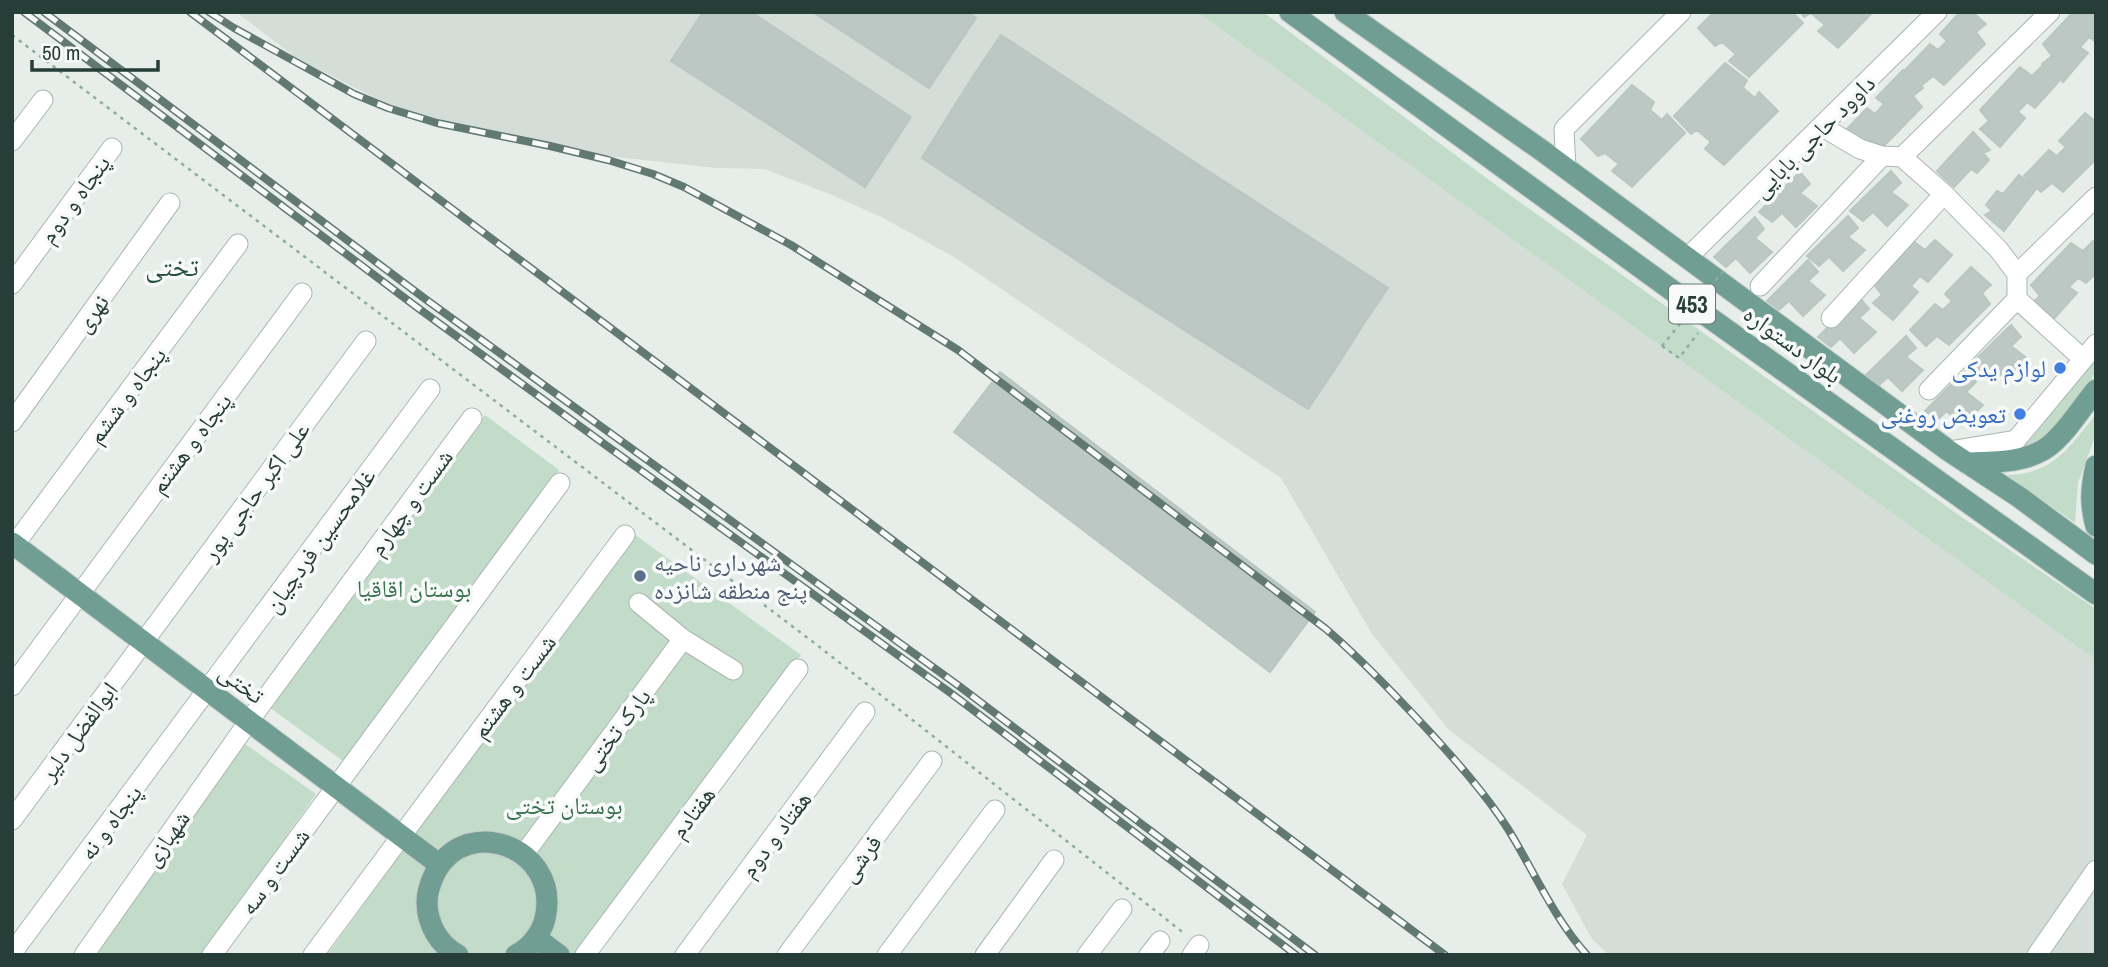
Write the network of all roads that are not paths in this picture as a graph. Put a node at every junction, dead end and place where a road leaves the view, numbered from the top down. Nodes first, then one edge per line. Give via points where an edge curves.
1 (1290, 12) edge
2 (1345, 12) edge
3 (1681, 12) edge
4 (1937, 12) edge
5 (2050, 12) edge
6 (43, 100) dead end
7 (1823, 127) junction
8 (12, 141) edge
9 (112, 148) dead end
10 (1892, 157) junction
11 (1566, 168) junction
12 (1944, 194) junction
13 (2096, 197) edge
14 (170, 203) dead end
15 (238, 244) dead end
16 (1688, 258) junction
17 (2017, 274) junction
18 (12, 284) edge
19 (1760, 286) dead end
20 (302, 293) dead end
21 (2017, 299) junction
22 (1830, 318) dead end
23 (366, 341) dead end
24 (2096, 344) edge
25 (2083, 359) junction
26 (430, 389) dead end
27 (1929, 390) dead end
28 (2096, 390) edge
29 (472, 418) dead end
30 (12, 422) edge
31 (1949, 451) junction
32 (1967, 463) junction
33 (2096, 466) edge
34 (560, 483) dead end
35 (2096, 526) edge
36 (625, 535) dead end
37 (13, 545) edge
38 (2096, 554) edge
39 (79, 594) junction
40 (2096, 594) edge
41 (639, 603) dead end
42 (683, 639) junction
43 (144, 642) junction
44 (798, 668) dead end
45 (733, 670) dead end
46 (12, 686) edge
47 (208, 690) junction
48 (865, 712) dead end
49 (249, 721) junction
50 (932, 761) dead end
51 (336, 787) junction
52 (995, 810) dead end
53 (12, 820) edge
54 (401, 836) junction
55 (524, 854) junction
56 (1054, 860) dead end
57 (440, 865) junction
58 (2096, 870) edge
59 (1122, 909) dead end
60 (537, 938) junction
61 (437, 946) edge
62 (12, 953) edge
63 (84, 955) edge
64 (212, 955) edge
65 (313, 955) edge
66 (458, 955) edge
67 (516, 955) edge
68 (559, 955) edge
69 (585, 955) edge
70 (685, 955) edge
71 (787, 955) edge
72 (887, 955) edge
73 (985, 955) edge
74 (1087, 955) edge
75 (2037, 955) edge

1 - 40 main road, بلوار دستواره / 453
2 - 11 main road, بلوار دستواره / 453
3 - 11 street via 1564,129
4 - 7 street, داوود حاجی بابایی
5 - 10 street
6 - 8 street
7 - 10 street via 1860,149
7 - 16 street, داوود حاجی بابایی
9 - 18 street, پنجاه و دوم
10 - 12 street
10 - 19 street
11 - 16 main road, بلوار دستواره / 453
12 - 17 street
12 - 22 street
13 - 17 street
14 - 30 street, نهری
15 - 37 street, پنجاه و ششم
16 - 31 main road, بلوار دستواره / 453
17 - 21 street
20 - 39 street, پنجاه و هشتم
21 - 25 street
21 - 27 street
23 - 43 street, علی اکبر حاجی پور
24 - 25 street
25 - 31 street via 2016,440
26 - 47 street, غلامحسین فردچیان
28 - 32 main road via 2042,450 2017,458
29 - 49 street, شست و چهارم
31 - 32 main road, بلوار دستواره / 453
32 - 38 main road, بلوار دستواره / 453
33 - 35 main road via 2090,505
34 - 51 street, شست و سه
36 - 54 street, شست و هشتم
37 - 39 main road, تختی
39 - 43 main road, تختی
39 - 46 street, پنجاه و هشتم
41 - 42 street
42 - 45 street
42 - 55 street, پارک تختی
43 - 47 main road, تختی
43 - 53 street, ابوالفضل دلیر
44 - 69 street, هفتادم
47 - 49 main road, تختی
47 - 62 street, پنجاه و نه
48 - 70 street, هفتاد و دوم
49 - 51 main road, تختی
49 - 63 street, شهبازی
50 - 71 street, فرشی
51 - 54 main road, تختی
51 - 64 street, شست و سه
52 - 72 street
54 - 57 main road, تختی
54 - 65 street, شست و هشتم
55 - 57 main road via 508,845 470,844
55 - 60 main road via 537,867 548,903
56 - 73 street
57 - 61 main road via 426,901
58 - 75 street
59 - 74 street
60 - 67 main road
60 - 68 main road
61 - 66 main road

